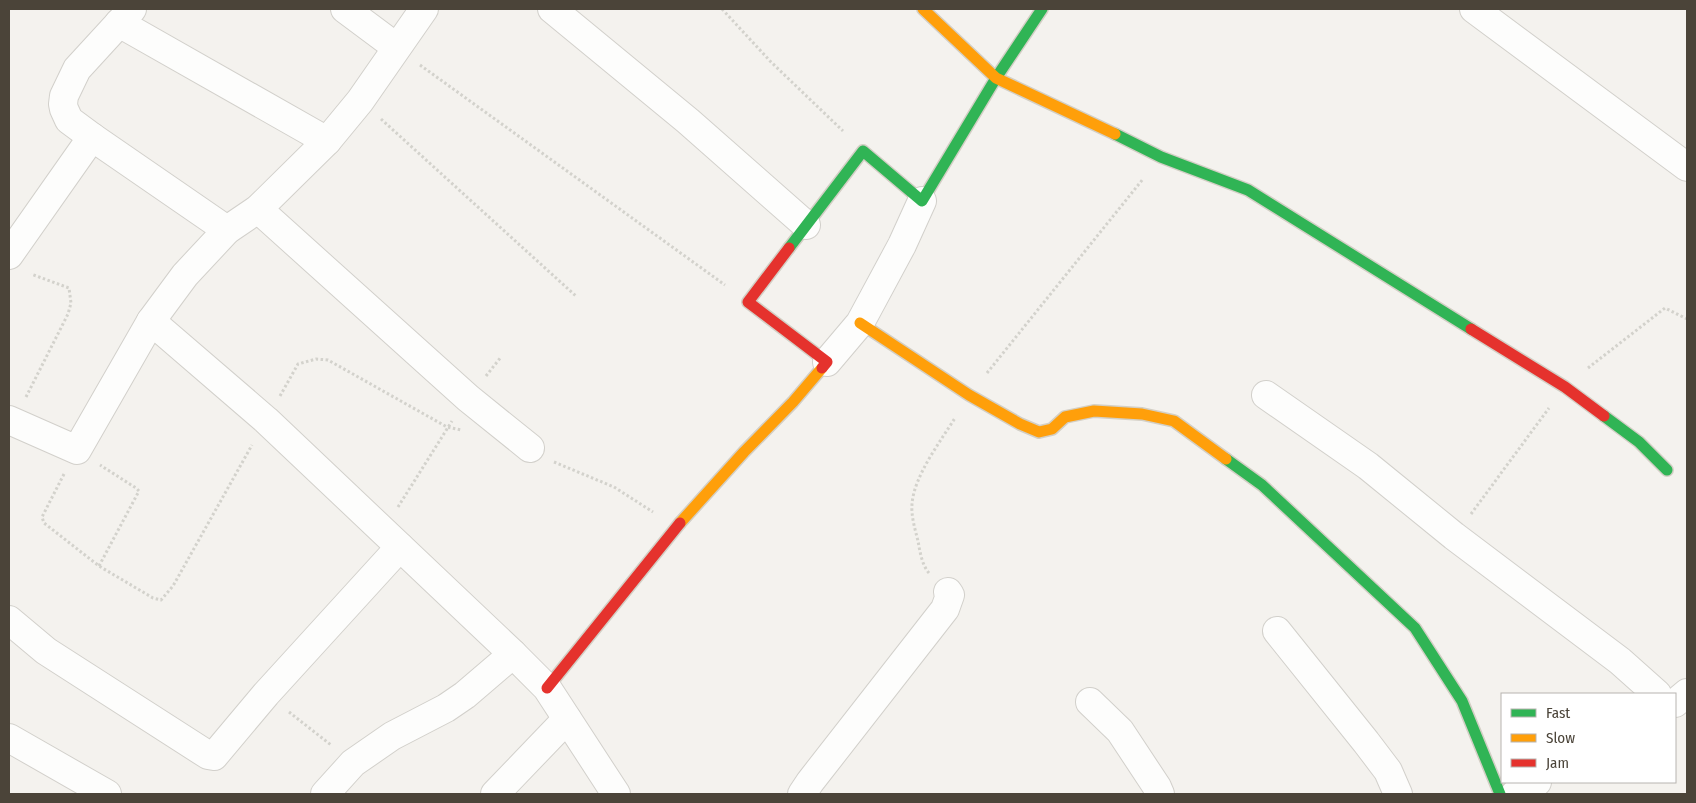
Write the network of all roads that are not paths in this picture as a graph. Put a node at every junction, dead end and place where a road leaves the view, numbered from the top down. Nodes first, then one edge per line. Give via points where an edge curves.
1 (345, 9) edge
2 (424, 9) edge
3 (552, 9) edge
4 (923, 9) edge
5 (1042, 9) edge
6 (1474, 9) edge
7 (125, 16) edge
8 (396, 47) junction
9 (996, 78) junction
10 (92, 137) junction
11 (327, 141) junction
12 (1687, 167) edge
13 (922, 201) junction
14 (258, 208) junction
15 (806, 225) junction
16 (227, 230) junction
17 (18, 264) edge
18 (152, 321) junction
19 (860, 323) junction
20 (827, 362) junction
21 (1266, 395) dead end
22 (11, 421) edge
23 (530, 448) road end
24 (1667, 470) dead end
25 (392, 539) junction
26 (948, 592) road end
27 (9, 620) edge
28 (1277, 631) dead end
29 (513, 654) junction
30 (547, 688) junction
31 (1656, 693) edge
32 (1687, 693) edge
33 (1090, 702) dead end
34 (1676, 702) edge
35 (567, 720) junction
36 (9, 738) edge
37 (1535, 783) edge
38 (107, 794) edge
39 (325, 794) edge
40 (494, 794) edge
41 (616, 794) edge
42 (802, 794) edge
43 (1160, 794) edge
44 (1398, 794) edge
45 (1500, 794) edge
46 (1515, 794) edge

1 - 8 street
2 - 8 street
3 - 15 street via 688,121
4 - 9 street
5 - 9 street
6 - 12 street
7 - 10 street via 77,68 64,96 63,104 70,120
7 - 11 street
8 - 11 street via 360,101
9 - 13 street
9 - 24 street via 1161,157 1248,190 1565,387 1639,442
10 - 16 street
10 - 17 street
11 - 14 street
13 - 15 street via 863,150
13 - 19 street
14 - 16 street
14 - 23 street via 468,398
15 - 20 street via 748,302
16 - 18 street via 185,276
18 - 22 street via 76,450
18 - 25 street via 266,420
19 - 20 street
19 - 45 street via 969,395 1039,432 1052,429 1065,417 1094,412 1142,414 1174,421 1262,485 1415,628 1462,701
20 - 30 street via 794,402 676,528
21 - 31 street via 1368,466 1454,536 1620,661
25 - 27 street via 218,753 212,756 46,651
25 - 29 street
26 - 42 street via 945,609
28 - 44 street via 1388,771
29 - 30 street
29 - 39 street via 446,708 392,736 353,763
30 - 35 street
32 - 34 street
33 - 43 street via 1120,731
35 - 40 street
35 - 41 street
36 - 38 street
37 - 46 street

